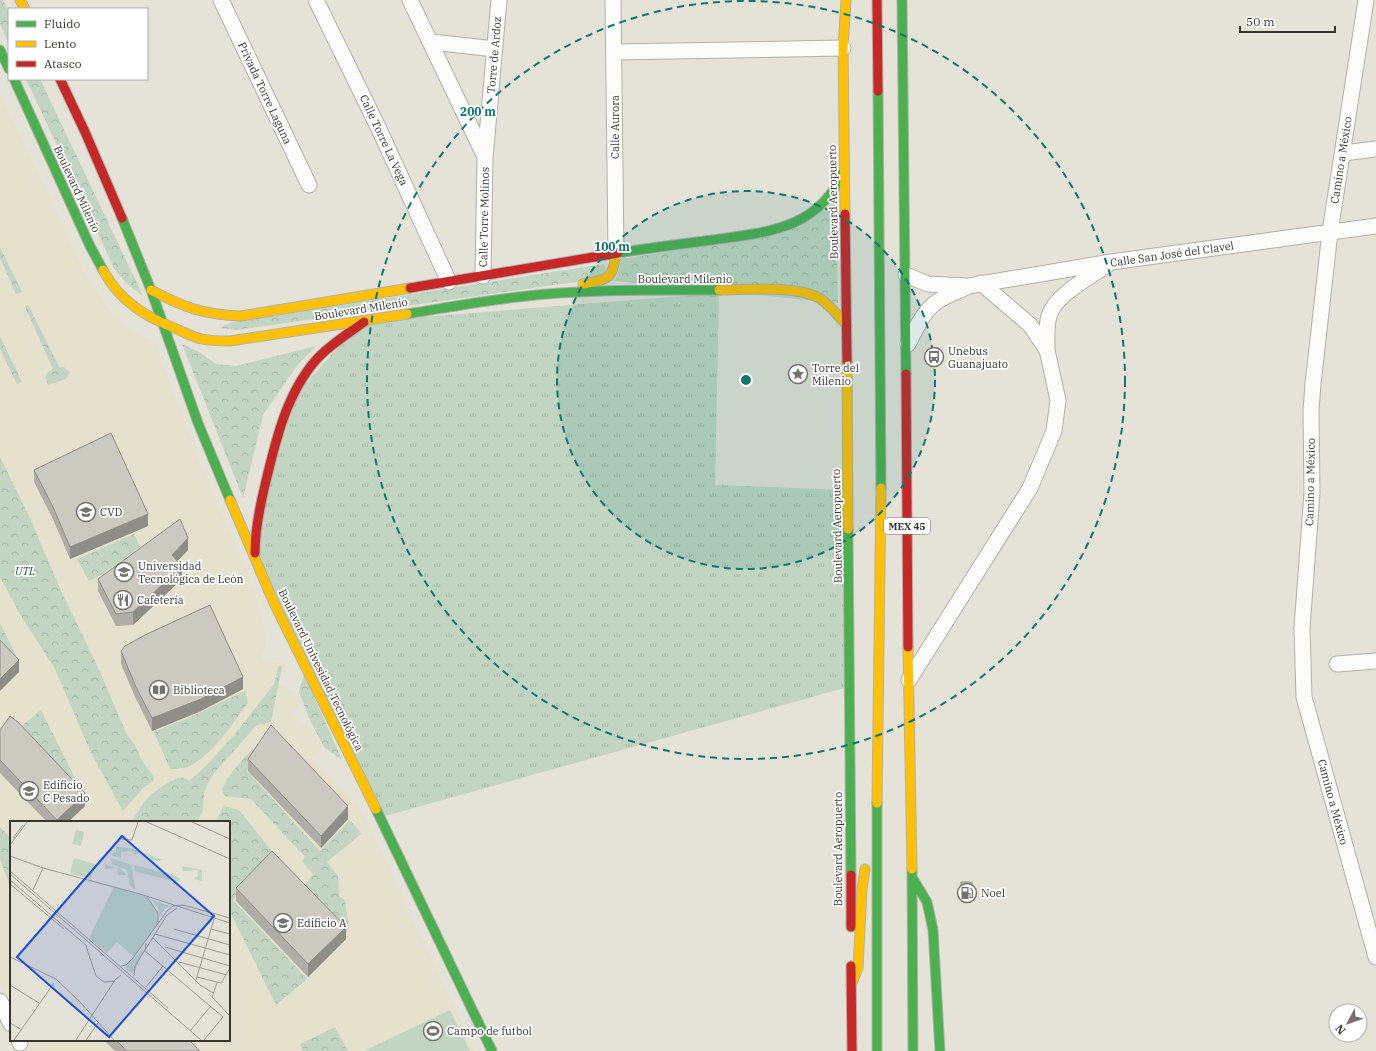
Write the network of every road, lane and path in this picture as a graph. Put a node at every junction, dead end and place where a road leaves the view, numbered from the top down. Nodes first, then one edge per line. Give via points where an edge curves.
1 (221, 0) edge
2 (316, 0) edge
3 (410, 0) edge
4 (499, 0) edge
5 (614, 0) edge
6 (846, 0) edge
7 (877, 0) edge
8 (902, 0) edge
9 (1366, 0) edge
10 (431, 42) junction
11 (843, 48) junction
12 (495, 49) junction
13 (0, 50) edge
14 (614, 52) junction
15 (8, 67) edge
16 (14, 80) edge
17 (60, 80) edge
18 (1376, 149) edge
19 (1343, 153) junction
20 (485, 158) junction
21 (845, 169) junction
22 (309, 185) dead end
23 (1376, 226) edge
24 (1330, 232) junction
25 (616, 253) junction
26 (1111, 262) junction
27 (906, 275) junction
28 (483, 276) junction
29 (449, 282) junction
30 (975, 285) junction
31 (151, 290) junction
32 (562, 293) junction
33 (368, 319) junction
34 (164, 324) junction
35 (847, 326) junction
36 (906, 348) junction
37 (1047, 350) junction
38 (254, 558) junction
39 (1376, 661) edge
40 (1337, 664) dead end
41 (908, 681) junction
42 (877, 795) junction
43 (912, 877) junction
44 (1376, 958) edge
45 (851, 985) junction
46 (0, 1001) edge
47 (10, 1022) edge
48 (492, 1051) edge
49 (852, 1051) edge
50 (877, 1051) edge
51 (913, 1051) edge
52 (940, 1051) edge

1 - 22 street, Privada Torre Laguna
2 - 29 street, Calle Torre La Vega
3 - 10 street
4 - 12 street, Torre de Ardoz
5 - 14 street, Calle Aurora
6 - 11 main road, Boulevard Aeropuerto
7 - 42 main road, MEX 45 via 881,487
8 - 27 main road, MEX 45
9 - 19 street, Camino a México
10 - 12 street
10 - 20 street
11 - 14 street
11 - 21 main road, Boulevard Aeropuerto
12 - 20 street, Torre de Ardoz
13 - 15 main road
14 - 25 street, Calle Aurora
16 - 34 main road, Boulevard Milenio via 101,268 110,282 136,309
17 - 31 main road via 107,182
18 - 19 street
19 - 24 street, Camino a México
20 - 28 street, Calle Torre Molinos
21 - 25 main road, Boulevard Milenio via 838,185 824,203 786,227 755,234
21 - 35 main road, Boulevard Aeropuerto
23 - 24 street, Calle San José del Clavel
24 - 26 street, Calle San José del Clavel
24 - 44 street, Camino a México via 1311,402 1312,493 1302,628 1304,697
25 - 28 main road, Boulevard Milenio
25 - 32 main road via 614,270 607,279 579,284
26 - 30 street, Calle San José del Clavel
26 - 37 street via 1056,303 1049,315
27 - 30 street, Calle San José del Clavel via 928,284
27 - 36 main road, MEX 45
28 - 29 main road, Boulevard Milenio
29 - 31 main road, Boulevard Milenio via 241,316 201,312
30 - 36 street, Calle San José del Clavel via 948,296 925,313
30 - 37 street via 1030,325
31 - 34 main road, Boulevard Univesidad Tecnológica
32 - 33 main road, Boulevard Milenio
32 - 35 main road, Boulevard Milenio via 728,290 799,292 824,302
33 - 34 main road, Boulevard Milenio via 230,341 200,339
33 - 38 main road via 331,345 305,374 299,386 285,416 270,462 256,526
34 - 38 main road, Boulevard Univesidad Tecnológica via 198,423
35 - 45 main road, Boulevard Aeropuerto
36 - 41 main road, MEX 45
37 - 41 street via 1058,400 1054,431 1042,461 1030,488
38 - 48 main road, Boulevard Univesidad Tecnológica
39 - 40 street
41 - 43 main road, MEX 45
42 - 45 main road via 862,890 858,968
42 - 50 main road, MEX 45
43 - 51 main road, MEX 45
43 - 52 main road via 928,902 933,930
45 - 49 main road, Boulevard Aeropuerto
46 - 47 street

